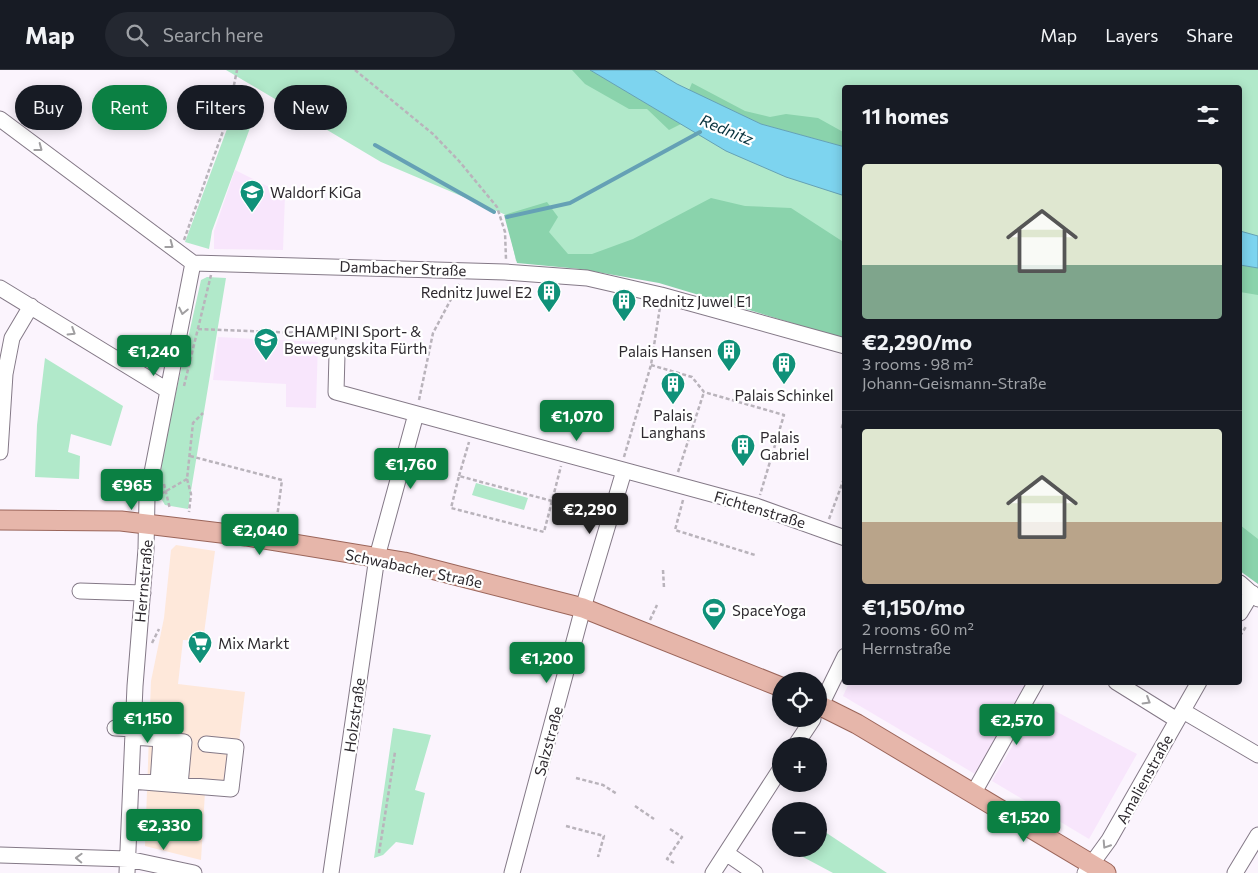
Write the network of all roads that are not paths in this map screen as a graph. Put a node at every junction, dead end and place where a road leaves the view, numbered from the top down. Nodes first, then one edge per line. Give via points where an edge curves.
1 (0, 119) edge
2 (193, 263) junction
3 (0, 288) edge
4 (30, 306) junction
5 (842, 345) edge
6 (337, 354) road end
7 (167, 390) junction
8 (416, 414) junction
9 (0, 452) edge
10 (624, 471) junction
11 (0, 520) edge
12 (147, 524) junction
13 (842, 537) edge
14 (377, 557) junction
15 (80, 591) dead end
16 (1250, 592) edge
17 (142, 593) junction
18 (584, 608) junction
19 (1242, 609) edge
20 (842, 662) edge
21 (772, 683) edge
22 (1034, 685) edge
23 (1122, 685) edge
24 (1197, 685) edge
25 (827, 692) edge
26 (827, 713) edge
27 (1180, 715) junction
28 (115, 728) dead end
29 (133, 733) junction
30 (177, 741) junction
31 (206, 744) dead end
32 (1258, 755) edge
33 (131, 781) junction
34 (772, 782) edge
35 (169, 784) junction
36 (973, 794) junction
37 (1258, 835) edge
38 (726, 853) junction
39 (0, 855) edge
40 (128, 866) edge
41 (1094, 870) edge
42 (194, 873) edge
43 (332, 873) edge
44 (512, 873) edge
45 (713, 873) edge
46 (755, 873) edge
47 (1235, 873) edge

1 -> 2 street
2 - 5 street, Dambacher Straße via 459,270 587,278
2 -> 7 street, Herrnstraße
3 - 4 street
4 -> 7 street
4 - 9 street via 12,338 5,374
6 - 8 street, Fichtenstraße via 336,392
7 - 12 street, Herrnstraße via 147,498
8 - 10 street, Fichtenstraße via 471,436
8 - 14 street, Holzstraße
10 - 13 street, Fichtenstraße via 756,506
10 - 18 street, Salzstraße
11 - 12 main road, Schwabacher Straße
12 - 14 main road, Schwabacher Straße
12 - 17 street, Herrnstraße
14 - 18 main road, Schwabacher Straße
14 - 43 street, Holzstraße
15 - 17 street
16 - 19 street
17 - 29 street, Herrnstraße
18 - 21 main road, Schwabacher Straße
18 - 44 street, Salzstraße
20 - 25 street
22 - 36 street
23 -> 27 street
24 - 27 street, Amalienstraße
26 - 36 main road via 849,720
27 - 32 street
27 -> 41 street, Amalienstraße
28 - 29 street
29 - 30 street
29 - 33 street, Herrnstraße
30 - 35 street
30 - 35 street
31 - 35 street via 236,746 230,789
33 - 35 street
33 - 40 street, Herrnstraße
34 - 38 street
36 - 41 main road
37 - 47 street
38 - 45 street
38 - 46 street
40 -> 39 street
40 - 42 street

